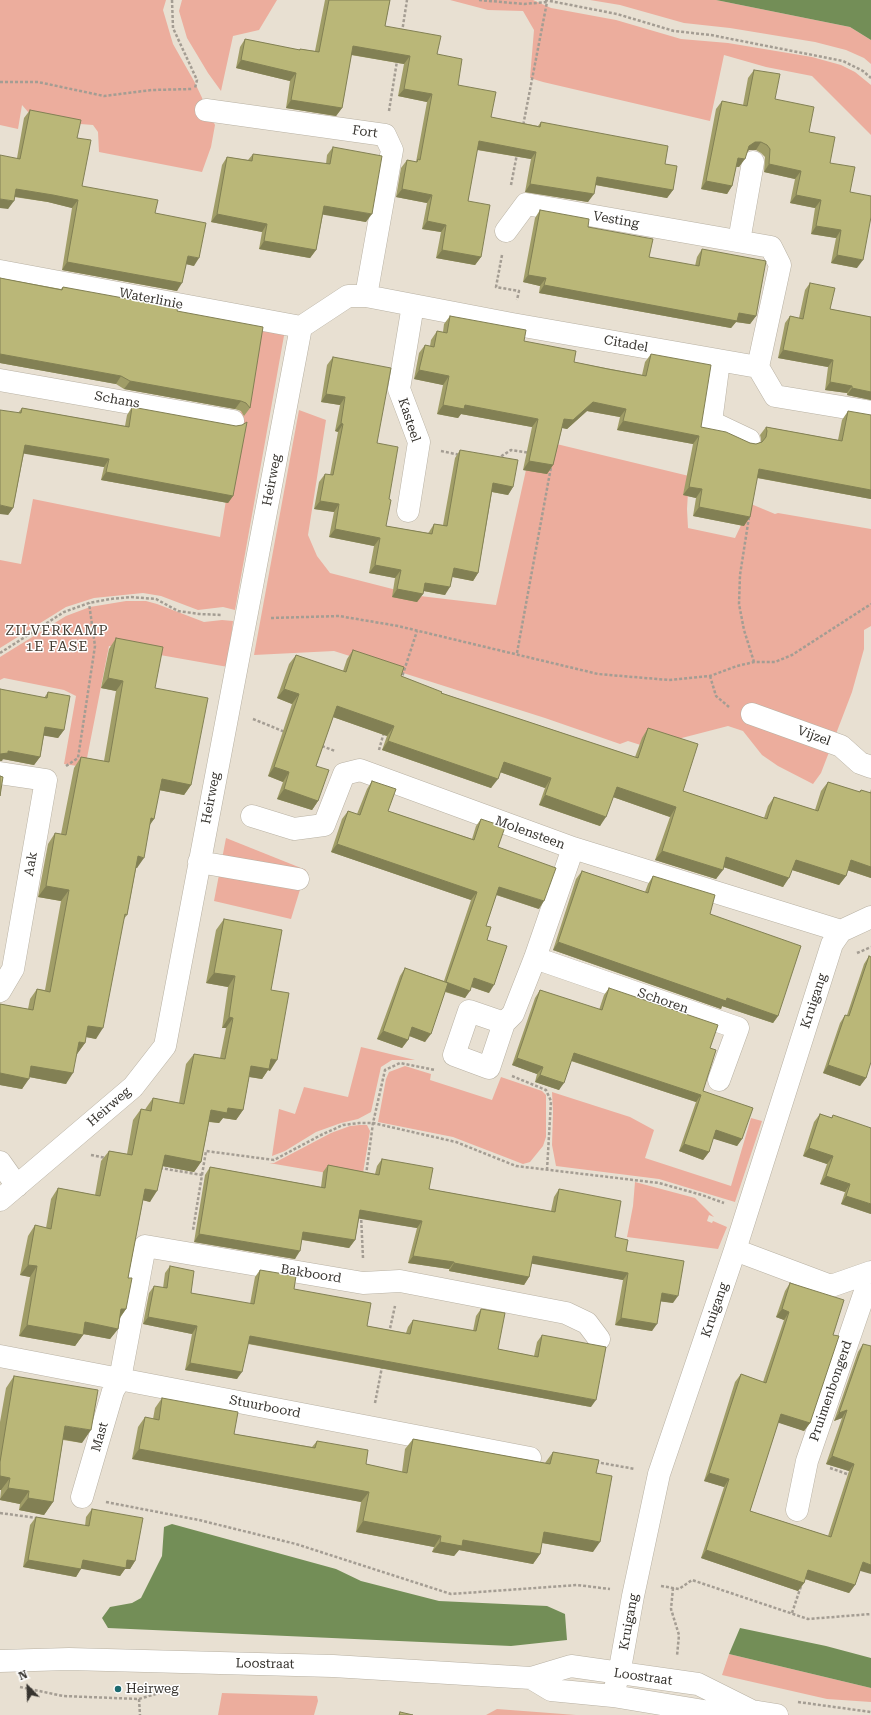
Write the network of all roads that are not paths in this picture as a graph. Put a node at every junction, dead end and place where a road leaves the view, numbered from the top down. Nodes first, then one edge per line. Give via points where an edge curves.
1 (206, 110) road end
2 (753, 162) dead end
3 (506, 231) road end
4 (739, 241) junction
5 (0, 272) edge
6 (366, 296) junction
7 (413, 305) junction
8 (301, 327) junction
9 (719, 361) junction
10 (758, 367) junction
11 (0, 380) edge
12 (871, 412) edge
13 (233, 421) dead end
14 (749, 440) dead end
15 (408, 511) dead end
16 (752, 714) road end
17 (871, 767) edge
18 (0, 773) edge
19 (252, 816) dead end
20 (573, 848) junction
21 (199, 862) junction
22 (298, 879) dead end
23 (871, 917) edge
24 (841, 931) junction
25 (535, 958) junction
26 (0, 991) edge
27 (504, 1023) junction
28 (719, 1080) dead end
29 (0, 1162) edge
30 (17, 1186) junction
31 (0, 1200) edge
32 (735, 1250) junction
33 (871, 1273) edge
34 (599, 1339) dead end
35 (0, 1356) edge
36 (120, 1379) junction
37 (530, 1458) dead end
38 (82, 1497) road end
39 (796, 1510) dead end
40 (0, 1661) edge
41 (619, 1673) junction
42 (530, 1678) junction
43 (613, 1696) junction
44 (752, 1711) junction
45 (777, 1715) edge

1 - 6 street, Fort via 385,135 392,150
2 - 4 street
3 - 4 street, Vesting via 526,204
4 - 10 street, Vesting via 771,247 780,265
5 - 8 street, Waterlinie
6 - 7 street, Citadel
6 - 8 street, Citadel via 348,296
7 - 9 street, Citadel
7 - 15 street, Kasteel via 399,389 419,442
8 - 21 street, Heirweg
9 - 10 street, Citadel
9 - 14 street via 711,422
10 - 12 street via 775,396
11 - 13 street, Schans
16 - 17 street, Vijzel via 841,746 860,763
18 - 26 street, Aak via 46,780 13,970
19 - 20 street, Molensteen via 294,829 324,825 344,774 366,772
20 - 24 street, Molensteen
20 - 25 street
21 - 22 street
21 - 30 street, Heirweg via 165,1046 133,1087
23 - 24 street
24 - 32 street, Kruigang via 832,944
25 - 27 street via 513,1014
25 - 28 street, Schoren via 738,1028
27 - 27 street via 489,1068 454,1055 469,1011
29 - 30 street
30 - 31 street, Heirweg
32 - 33 street via 830,1286
32 - 41 street, Kruigang via 659,1474
33 - 39 street, Pruimenbongerd via 807,1461
34 - 36 street, Bakboord via 587,1324 566,1313 400,1281 363,1283 145,1246
35 - 36 street, Stuurboord
36 - 37 street, Stuurboord
36 - 38 street, Mast via 113,1391
40 - 42 street, Loostraat via 69,1659 333,1666
41 - 42 street, Loostraat via 571,1666
41 - 43 street, Kruigang
41 - 44 street, Loostraat via 698,1684
42 - 43 street, Loostraat via 551,1690
43 - 44 street, Loostraat via 710,1712
44 - 45 street, Loostraat

